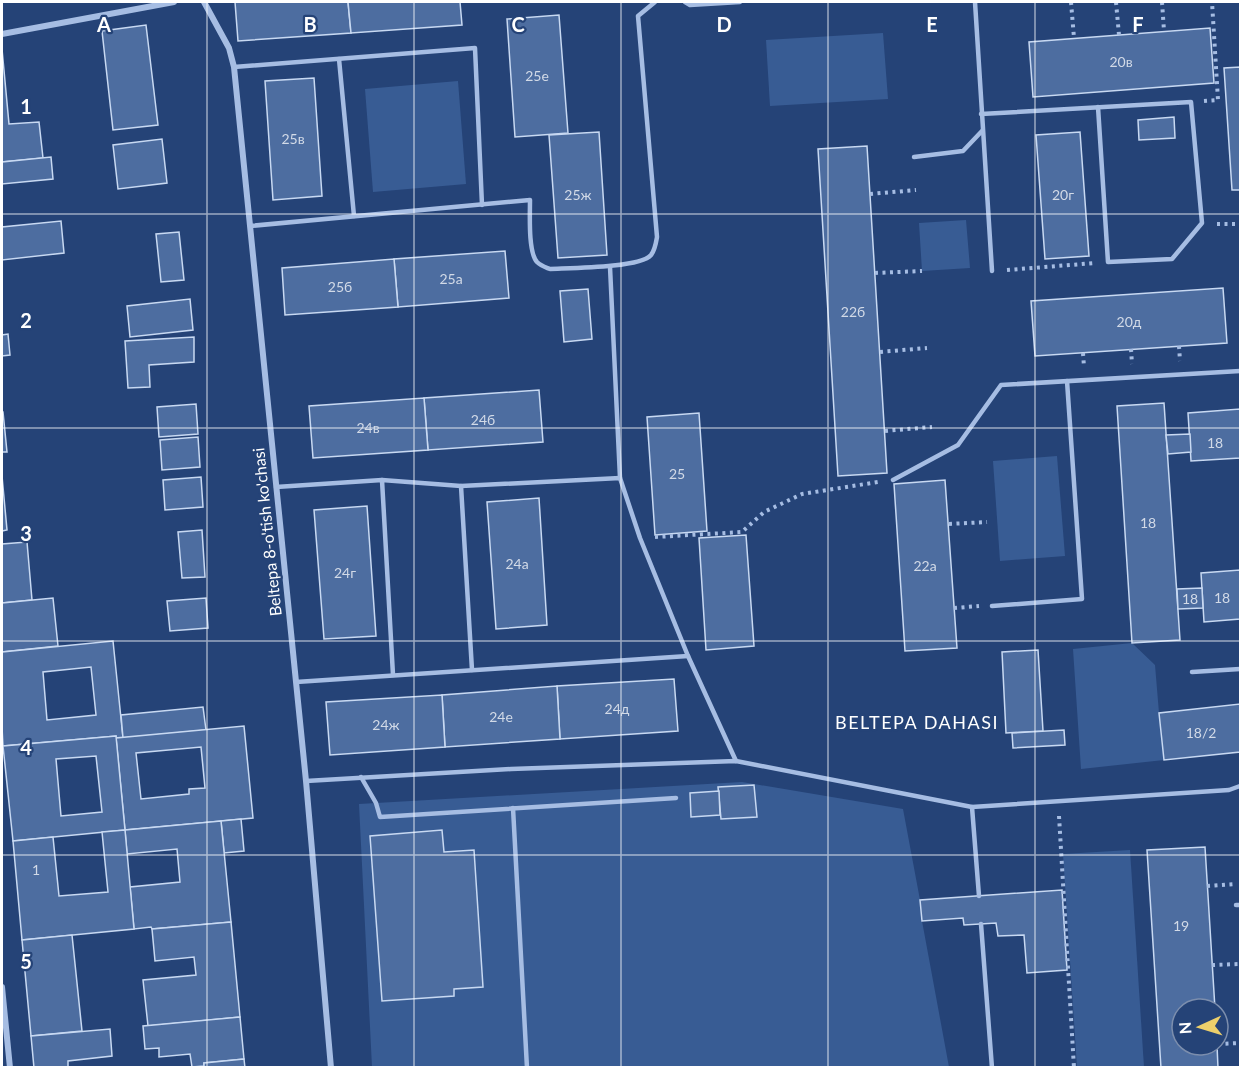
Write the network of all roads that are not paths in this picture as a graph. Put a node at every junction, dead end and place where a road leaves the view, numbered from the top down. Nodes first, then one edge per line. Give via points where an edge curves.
1 (174, 2) edge
2 (204, 2) edge
3 (656, 2) edge
4 (685, 2) edge
5 (740, 2) edge
6 (975, 2) edge
7 (2, 34) edge
8 (339, 58) junction
9 (234, 66) junction
10 (1098, 107) junction
11 (981, 114) junction
12 (982, 131) junction
13 (915, 157) dead end
14 (482, 205) junction
15 (354, 216) junction
16 (250, 225) junction
17 (610, 267) junction
18 (992, 271) road end
19 (1240, 371) edge
20 (1067, 381) junction
21 (620, 478) junction
22 (382, 480) junction
23 (893, 480) road end
24 (461, 486) junction
25 (276, 488) junction
26 (992, 606) road end
27 (688, 656) junction
28 (1240, 669) edge
29 (472, 670) junction
30 (1192, 672) dead end
31 (393, 675) junction
32 (296, 682) junction
33 (736, 761) junction
34 (361, 777) junction
35 (306, 781) junction
36 (1240, 786) edge
37 (676, 798) dead end
38 (972, 807) junction
39 (513, 808) junction
40 (979, 896) dead end
41 (981, 924) dead end
42 (2, 987) edge
43 (10, 1068) edge
44 (331, 1068) edge
45 (527, 1068) edge
46 (992, 1068) edge

1 - 7 street
2 - 9 street, Beltepa 8-o'tish ko'chasi via 229,48
3 - 17 lane via 638,16 656,245 644,259
4 - 5 lane
6 - 11 lane
8 - 9 lane
8 - 14 lane via 475,48
8 - 15 lane
9 - 16 street, Beltepa 8-o'tish ko'chasi
10 - 10 lane via 1108,262 1172,259 1202,224 1191,102
10 - 11 lane
11 - 12 lane
12 - 13 lane via 963,151
12 - 18 lane
14 - 15 lane
14 - 17 lane via 530,200 532,251 542,267
15 - 16 lane
16 - 25 street, Beltepa 8-o'tish ko'chasi
17 - 21 lane
19 - 20 lane
20 - 23 lane via 1000,385 958,445
20 - 26 lane via 1082,599
21 - 24 lane
21 - 27 lane
22 - 24 lane
22 - 25 lane
22 - 31 lane
24 - 29 lane
25 - 32 street, Beltepa 8-o'tish ko'chasi
27 - 29 lane
27 - 33 lane
28 - 30 lane
29 - 31 lane
31 - 32 lane
32 - 35 street, Beltepa 8-o'tish ko'chasi
33 - 34 lane
33 - 38 lane
34 - 35 lane
34 - 39 lane via 380,817
35 - 44 street, Beltepa 8-o'tish ko'chasi
36 - 38 lane via 1229,790
37 - 39 lane
38 - 40 lane
39 - 45 lane
41 - 46 lane
42 - 43 street

